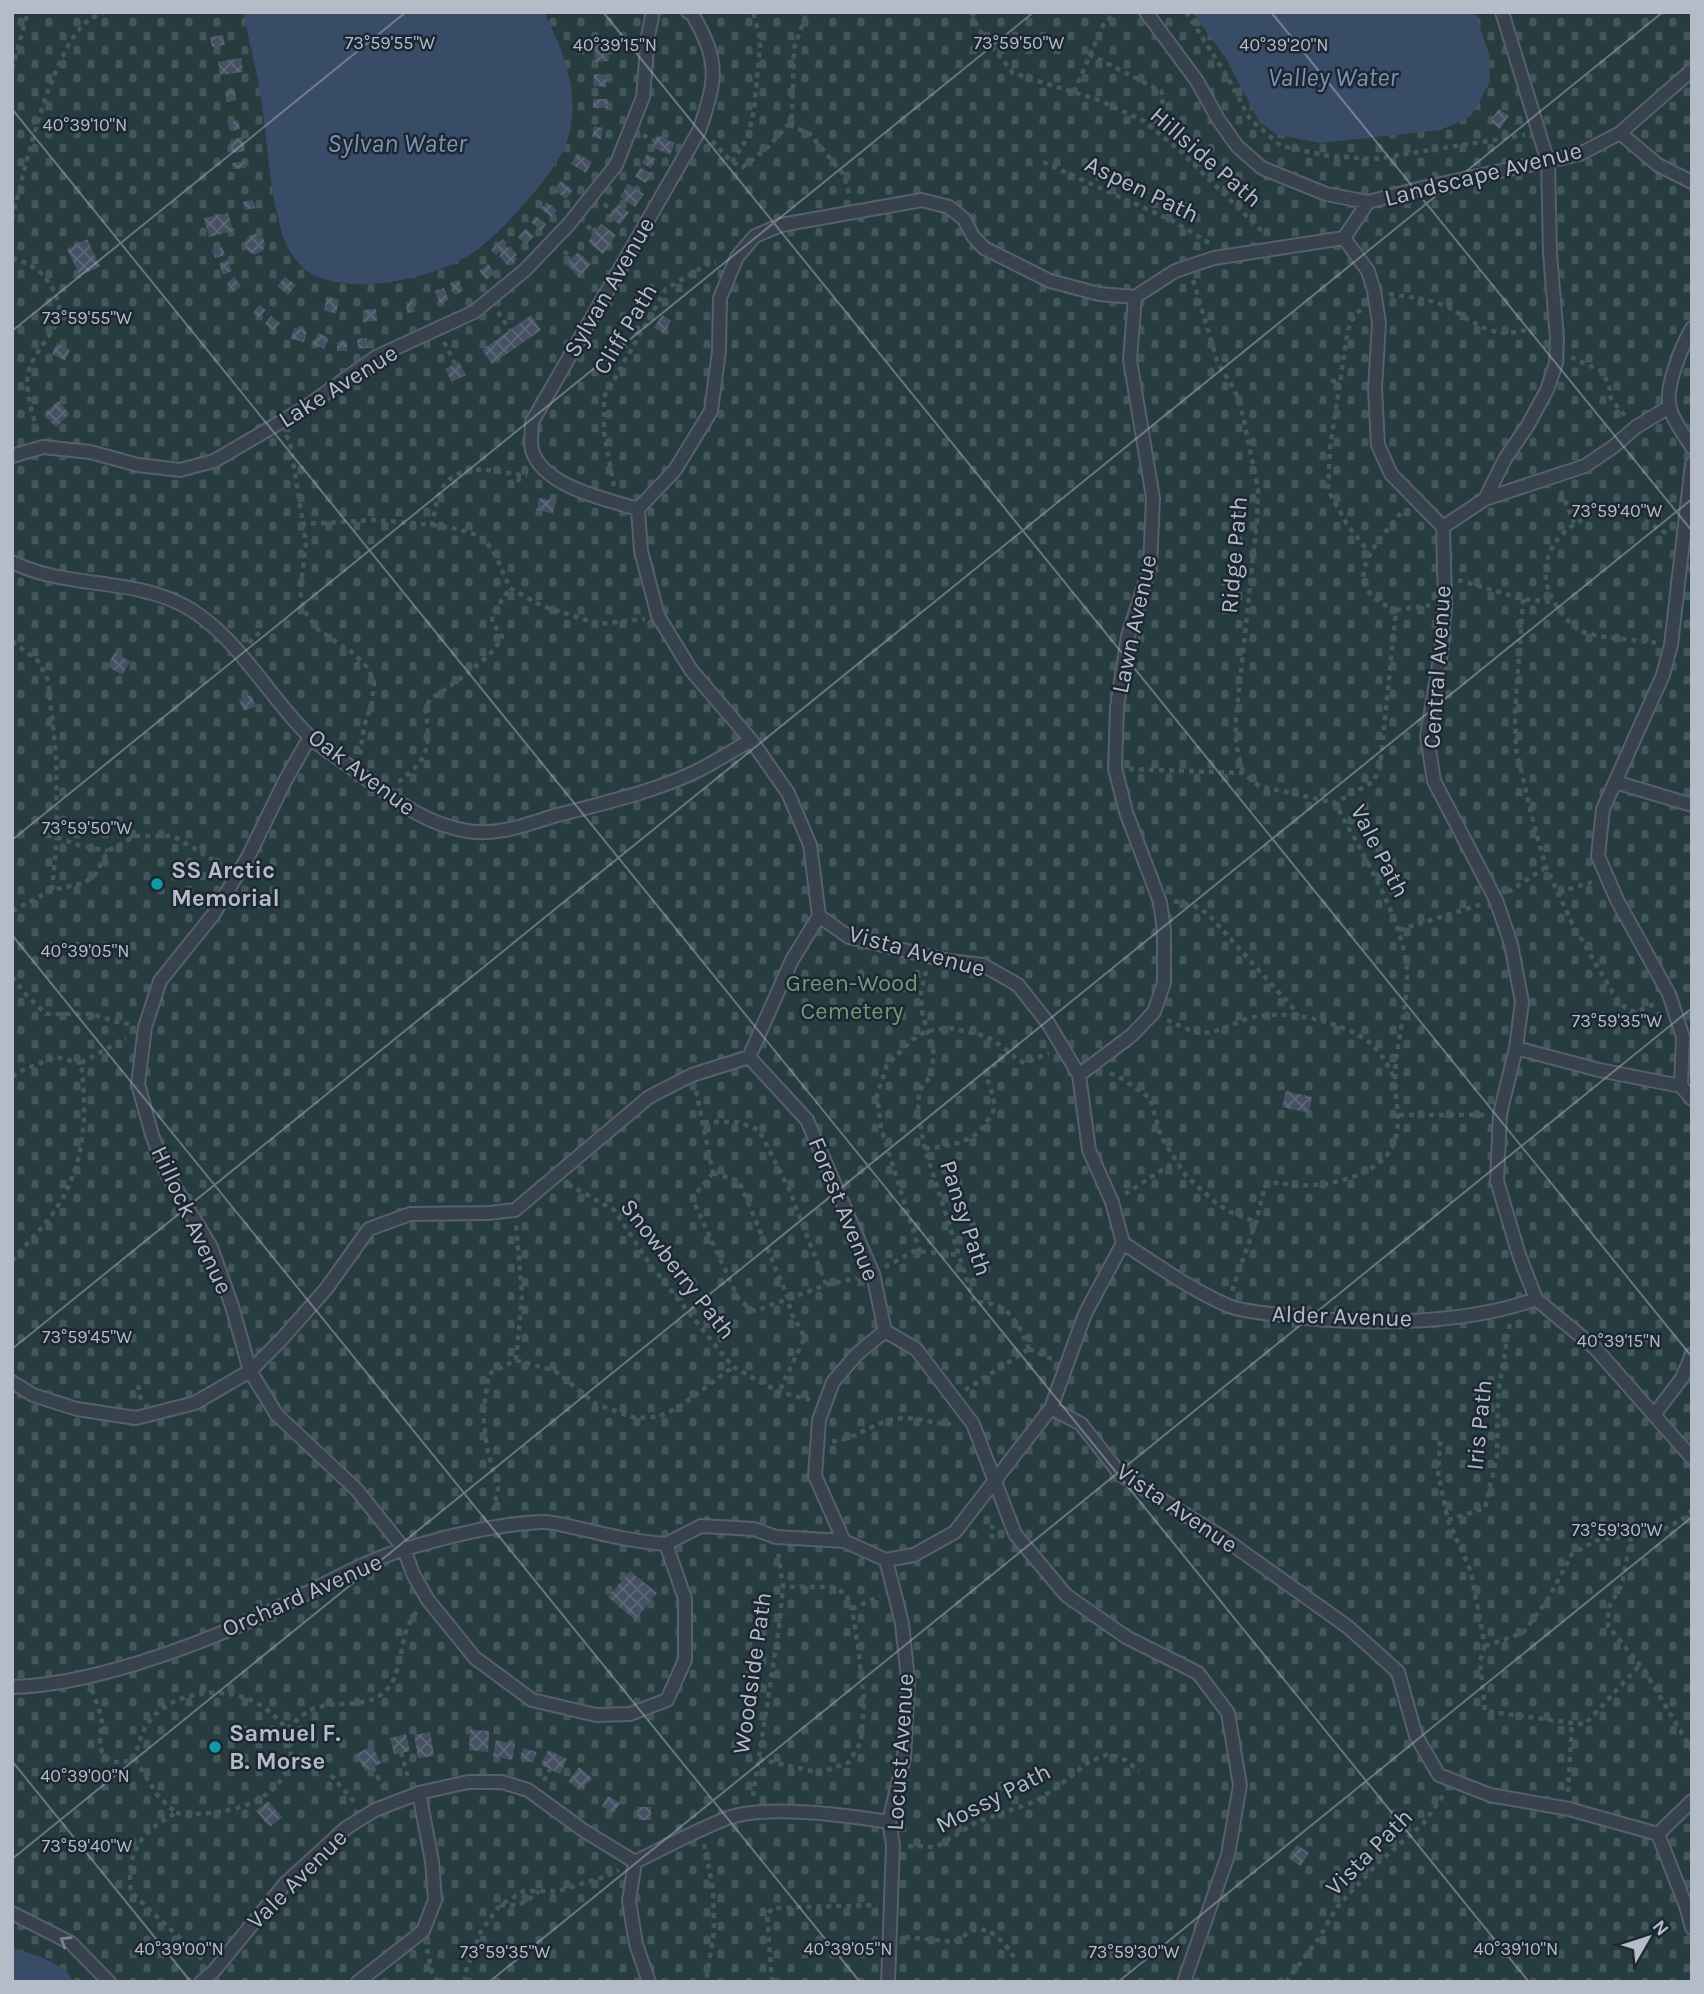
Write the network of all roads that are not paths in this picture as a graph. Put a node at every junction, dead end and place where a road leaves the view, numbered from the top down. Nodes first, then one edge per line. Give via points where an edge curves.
1 (653, 12) edge
2 (688, 12) edge
3 (1146, 12) edge
4 (1502, 12) edge
5 (1692, 70) edge
6 (1620, 133) junction
7 (1548, 162) junction
8 (1692, 182) edge
9 (1368, 202) junction
10 (1343, 238) junction
11 (1135, 297) junction
12 (1692, 328) edge
13 (1669, 407) junction
14 (1692, 447) edge
15 (12, 456) edge
16 (1692, 464) edge
17 (1485, 499) junction
18 (638, 509) junction
19 (1443, 527) junction
20 (12, 562) edge
21 (310, 737) junction
22 (751, 740) junction
23 (1615, 782) junction
24 (1692, 805) edge
25 (819, 916) junction
26 (1516, 1048) junction
27 (749, 1056) junction
28 (1079, 1075) junction
29 (1681, 1086) junction
30 (1692, 1099) edge
31 (1123, 1243) junction
32 (1536, 1298) junction
33 (885, 1331) junction
34 (1692, 1355) edge
35 (250, 1371) junction
36 (12, 1382) edge
37 (1051, 1408) junction
38 (1654, 1415) junction
39 (1692, 1458) edge
40 (993, 1482) junction
41 (844, 1541) junction
42 (666, 1544) junction
43 (404, 1549) junction
44 (886, 1560) junction
45 (12, 1687) edge
46 (419, 1793) junction
47 (1692, 1801) edge
48 (889, 1822) junction
49 (1658, 1833) junction
50 (635, 1862) junction
51 (12, 1913) edge
52 (1692, 1928) edge
53 (110, 1982) edge
54 (201, 1982) edge
55 (358, 1982) edge
56 (649, 1982) edge
57 (888, 1982) edge
58 (1184, 1982) edge

1 - 15 lane, Lake Avenue via 643,97 616,165 525,270 474,312 376,357 303,409 214,461 180,470 43,447
2 - 18 lane, Sylvan Avenue via 708,40 713,70 711,97 701,127 532,422 532,449 544,470 573,488
3 - 9 lane via 1237,146 1262,168 1326,194
4 - 7 lane
5 - 6 lane, Landscape Avenue
6 - 7 lane, Landscape Avenue via 1580,154
6 - 8 lane via 1658,165
7 - 9 lane, Landscape Avenue
7 - 17 lane via 1556,363 1547,390
9 - 10 lane, Landscape Avenue
10 - 11 lane via 1219,257 1175,271
10 - 19 lane via 1368,271 1376,300 1378,445 1391,474
11 - 18 lane via 1099,294 1050,281 984,248 964,219 938,203 922,200 780,225 755,236 737,257 720,298 711,411 675,470
11 - 28 lane, Lawn Avenue via 1130,360 1153,498 1152,539 1150,567 1126,648 1117,706 1115,768 1126,812 1160,902 1164,983 1154,1012
12 - 13 lane via 1671,382
13 - 14 lane
13 - 17 lane via 1585,466
16 - 23 lane via 1671,645 1663,675
17 - 19 lane
18 - 22 lane via 641,551 659,618 691,670
19 - 26 lane, Central Avenue via 1445,604 1427,736 1434,781 1496,900 1511,944 1522,1002
20 - 21 lane, Oak Avenue via 58,579 118,584 190,609 226,638
21 - 22 lane, Oak Avenue via 405,808 437,824 502,832 639,794 699,770
21 - 35 lane, Hillock Avenue via 213,915 160,981 145,1027 138,1084 166,1172 211,1248
22 - 25 lane via 788,793 810,845
23 - 24 lane
23 - 29 lane via 1603,809 1598,856 1669,994 1683,1037
25 - 27 lane via 792,960
25 - 28 lane, Vista Avenue via 849,937 983,965 1018,985 1048,1023
26 - 29 lane
26 - 32 lane, Central Avenue via 1500,1115 1497,1181
27 - 33 lane, Forest Avenue via 807,1120 873,1274
27 - 35 lane via 692,1075 649,1097 515,1210 410,1214 369,1229 326,1289
28 - 31 lane, Vista Avenue via 1089,1150 1112,1202
29 - 30 lane
31 - 32 lane, Alder Avenue via 1228,1305 1315,1320 1462,1316
31 - 37 lane via 1086,1314
32 - 38 lane, Central Avenue via 1595,1348
33 - 40 lane via 916,1349 973,1424
33 - 41 lane via 856,1354 833,1382 819,1420 815,1476
34 - 38 lane via 1682,1378
35 - 36 lane via 195,1403 136,1418 77,1409 33,1395
35 - 43 lane, Orchard Avenue via 276,1415 357,1490
37 - 40 lane
37 - 49 lane, Vista Avenue via 1081,1424 1121,1475 1219,1535 1348,1627 1398,1672 1416,1736 1439,1775 1490,1795
38 - 39 lane, Central Avenue
40 - 44 lane via 954,1532 914,1555
40 - 58 lane via 1014,1534 1066,1595 1126,1637 1198,1673 1228,1713 1240,1786 1228,1854
41 - 42 lane via 701,1526
41 - 44 lane
42 - 43 lane via 543,1521
42 - 43 lane via 685,1599 685,1660 667,1700 630,1714 596,1715 532,1700 475,1658 428,1600
43 - 45 lane, Orchard Avenue via 170,1652 88,1677
44 - 48 lane, Locust Avenue via 902,1623 908,1680 904,1758
46 - 50 lane, Vale Avenue via 468,1782 502,1782 528,1790
46 - 54 lane, Vale Avenue via 375,1810 346,1828 285,1884
46 - 55 lane via 435,1900 423,1931
47 - 49 lane
48 - 50 lane via 839,1814 750,1813 729,1818
48 - 57 lane, Locust Avenue via 893,1845
49 - 52 lane
50 - 56 lane via 629,1901 636,1944
53 -> 51 lane via 71,1944

